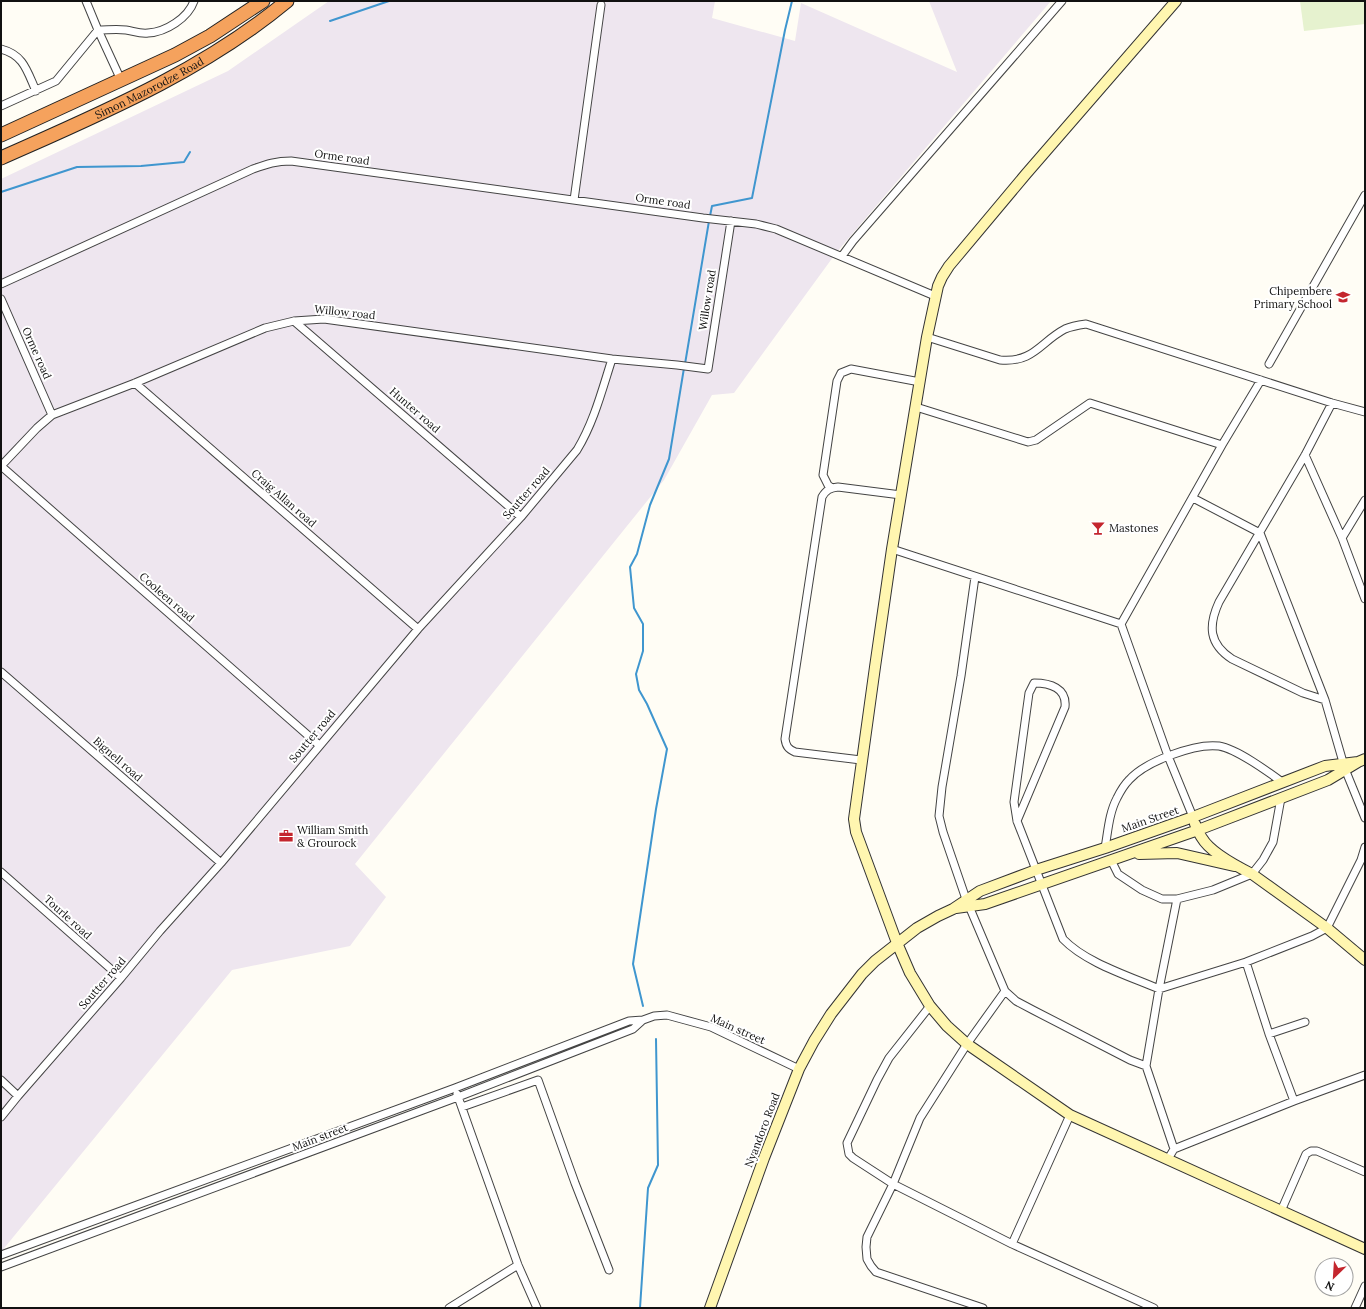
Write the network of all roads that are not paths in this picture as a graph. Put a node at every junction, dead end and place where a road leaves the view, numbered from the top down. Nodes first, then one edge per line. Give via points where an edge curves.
1 (86, 1) edge
2 (194, 1) edge
3 (263, 1) edge
4 (287, 1) edge
5 (1062, 1) edge
6 (1176, 1) edge
7 (601, 5) dead end
8 (98, 30) junction
9 (1, 49) edge
10 (121, 80) junction
11 (36, 91) junction
12 (1, 106) edge
13 (1, 135) edge
14 (1, 158) edge
15 (1365, 195) edge
16 (574, 200) junction
17 (731, 222) junction
18 (842, 256) junction
19 (1, 284) edge
20 (935, 296) junction
21 (1, 299) edge
22 (294, 321) junction
23 (927, 337) junction
24 (612, 359) junction
25 (1269, 364) dead end
26 (1261, 380) junction
27 (920, 382) junction
28 (135, 383) junction
29 (1332, 403) junction
30 (916, 407) junction
31 (1365, 412) edge
32 (52, 415) junction
33 (1222, 446) junction
34 (1305, 455) junction
35 (1, 466) edge
36 (832, 488) junction
37 (901, 495) junction
38 (1193, 498) junction
39 (1365, 500) edge
40 (521, 516) junction
41 (1260, 533) junction
42 (1342, 538) junction
43 (892, 549) junction
44 (975, 577) junction
45 (1365, 599) edge
46 (1121, 624) junction
47 (418, 629) junction
48 (1, 672) edge
49 (1325, 700) junction
50 (319, 745) junction
51 (1168, 756) junction
52 (861, 760) junction
53 (1362, 761) edge
54 (1344, 767) junction
55 (1282, 782) junction
56 (1281, 798) junction
57 (1193, 817) junction
58 (1365, 818) edge
59 (1017, 821) junction
60 (1198, 830) junction
61 (1105, 848) junction
62 (1365, 848) edge
63 (1130, 854) junction
64 (1111, 860) junction
65 (221, 863) junction
66 (1240, 867) junction
67 (1036, 870) junction
68 (1, 872) edge
69 (1252, 874) junction
70 (1041, 884) junction
71 (1177, 899) junction
72 (968, 903) junction
73 (1327, 928) junction
74 (897, 943) junction
75 (1365, 960) edge
76 (1246, 962) junction
77 (862, 974) joint
78 (121, 978) junction
79 (1159, 989) junction
80 (1005, 991) junction
81 (930, 1006) junction
82 (643, 1020) junction
83 (1305, 1022) dead end
84 (1269, 1034) junction
85 (967, 1044) junction
86 (1146, 1066) junction
87 (799, 1069) junction
88 (1365, 1075) edge
89 (1, 1080) edge
90 (455, 1088) junction
91 (18, 1096) junction
92 (458, 1097) junction
93 (1294, 1101) junction
94 (462, 1108) junction
95 (1070, 1115) junction
96 (1, 1117) edge
97 (1174, 1149) junction
98 (1168, 1160) junction
99 (1365, 1172) edge
100 (893, 1184) junction
101 (1281, 1211) junction
102 (1012, 1244) junction
103 (1365, 1249) edge
104 (1, 1255) edge
105 (518, 1265) junction
106 (1, 1267) edge
107 (609, 1270) dead end
108 (1365, 1286) edge
109 (449, 1308) edge
110 (537, 1308) edge
111 (710, 1308) edge
112 (983, 1308) edge
113 (1154, 1308) edge
114 (1355, 1308) edge

1 - 8 street
2 - 8 street via 184,17 155,32
3 - 10 highway via 210,36
4 - 14 highway, Simon Mazorodze Road via 247,32 179,74
5 - 18 street
6 - 20 street via 950,266 942,277
7 - 16 street
8 - 10 street
8 - 11 street via 56,81
9 - 11 street via 10,51 22,61
10 - 13 highway
11 - 12 street
15 - 25 street
16 - 17 street, Orme road
16 - 19 street, Orme road via 278,161 253,169
17 - 18 street via 776,229
17 - 24 street, Willow road via 708,369
18 - 20 street
20 - 23 street
21 - 32 street, Orme road
22 - 24 street, Willow road via 324,319
22 - 28 street, Willow road via 265,328
22 - 40 street, Hunter road
23 - 26 street via 1010,361 1028,356 1064,330 1086,324
23 - 27 street
24 - 40 street, Soutter road via 584,438 577,450
26 - 29 street
26 - 33 street
27 - 30 street
27 - 36 street via 851,369 841,373 837,380 822,476
28 - 32 street, Willow road
28 - 47 street, Craig Allan road
29 - 31 street
29 - 34 street
30 - 33 street via 1028,442 1036,440 1090,403
30 - 37 street
32 - 35 street, Willow road
33 - 38 street
34 - 41 street
34 - 42 street
35 - 50 street, Cooleen road
36 - 37 street
36 - 52 street via 822,497 784,739 785,745 795,752
37 - 43 street
38 - 41 street
38 - 46 street
39 - 42 street
40 - 47 street, Soutter road
41 - 49 street
41 - 49 street via 1214,614 1212,631 1216,644 1232,659 1303,693
42 - 45 street
43 - 44 street
43 - 52 street
44 - 46 street
44 - 72 street via 939,816
46 - 51 street
47 - 50 street, Soutter road
48 - 65 street, Bignell road
49 - 54 street
50 - 65 street, Soutter road
51 - 55 street via 1188,749 1219,746 1256,764
51 - 57 street
51 - 61 street via 1129,779 1122,789 1112,811
52 - 74 street via 854,819 856,832
53 - 54 street, Main Street
54 - 55 street, Main Street via 1325,766
54 - 56 street, Main Street via 1328,780
54 - 58 street
55 - 57 street, Main Street
56 - 60 street, Main Street
56 - 69 street via 1273,842
57 - 60 street
57 - 61 street, Main Street
59 - 59 street via 1065,707 1062,692 1043,683 1034,683 1029,693 1014,802
59 - 67 street
60 - 63 street, Main Street
60 - 66 street via 1210,847
61 - 67 street, Main Street
62 - 73 street
63 - 64 street, Main Street
63 - 66 street via 1177,853
64 - 70 street, Main Street
64 - 71 street via 1118,874 1142,890 1162,898
65 - 78 street, Soutter road via 160,930
66 - 69 street
67 - 70 street
67 - 72 street, Main Street via 980,892
68 - 78 street, Tourle road
69 - 71 street via 1213,890
69 - 73 street
70 - 72 street, Main Street via 985,904
70 - 79 street via 1063,939 1071,948 1083,956
71 - 79 street
72 - 74 street, Main Street via 938,916
72 - 80 street
73 - 75 street
73 - 76 street
74 - 77 street, Main Street
74 - 81 street via 910,973
76 - 79 street
76 - 84 street
77 - 87 street, Nyandoro Road via 814,1041
78 - 91 street, Soutter road
79 - 86 street
80 - 85 street
80 - 86 street via 1033,1010
81 - 85 street
81 - 100 street via 889,1058 847,1143 848,1154
82 - 87 street, Main street via 667,1015 711,1027
82 - 90 street, Main street via 629,1021
82 - 92 street, Main street via 633,1029
83 - 84 street
84 - 93 street
85 - 95 street
85 - 100 street via 923,1113
86 - 97 street
87 - 111 street, Nyandoro Road via 761,1164
88 - 93 street
89 - 91 street
90 - 92 street
90 - 104 street, Main street
91 - 96 street, Soutter road
92 - 94 street
92 - 106 street, Main street
93 - 97 street
94 - 105 street
94 - 107 street via 538,1080
95 - 98 street
95 - 102 street
97 - 98 street
98 - 101 street
99 - 101 street via 1317,1151 1311,1151 1306,1154
100 - 102 street
100 - 112 street via 867,1237 867,1259 871,1266 876,1272
101 - 103 street
102 - 113 street
105 - 109 street
105 - 110 street
108 - 114 street

